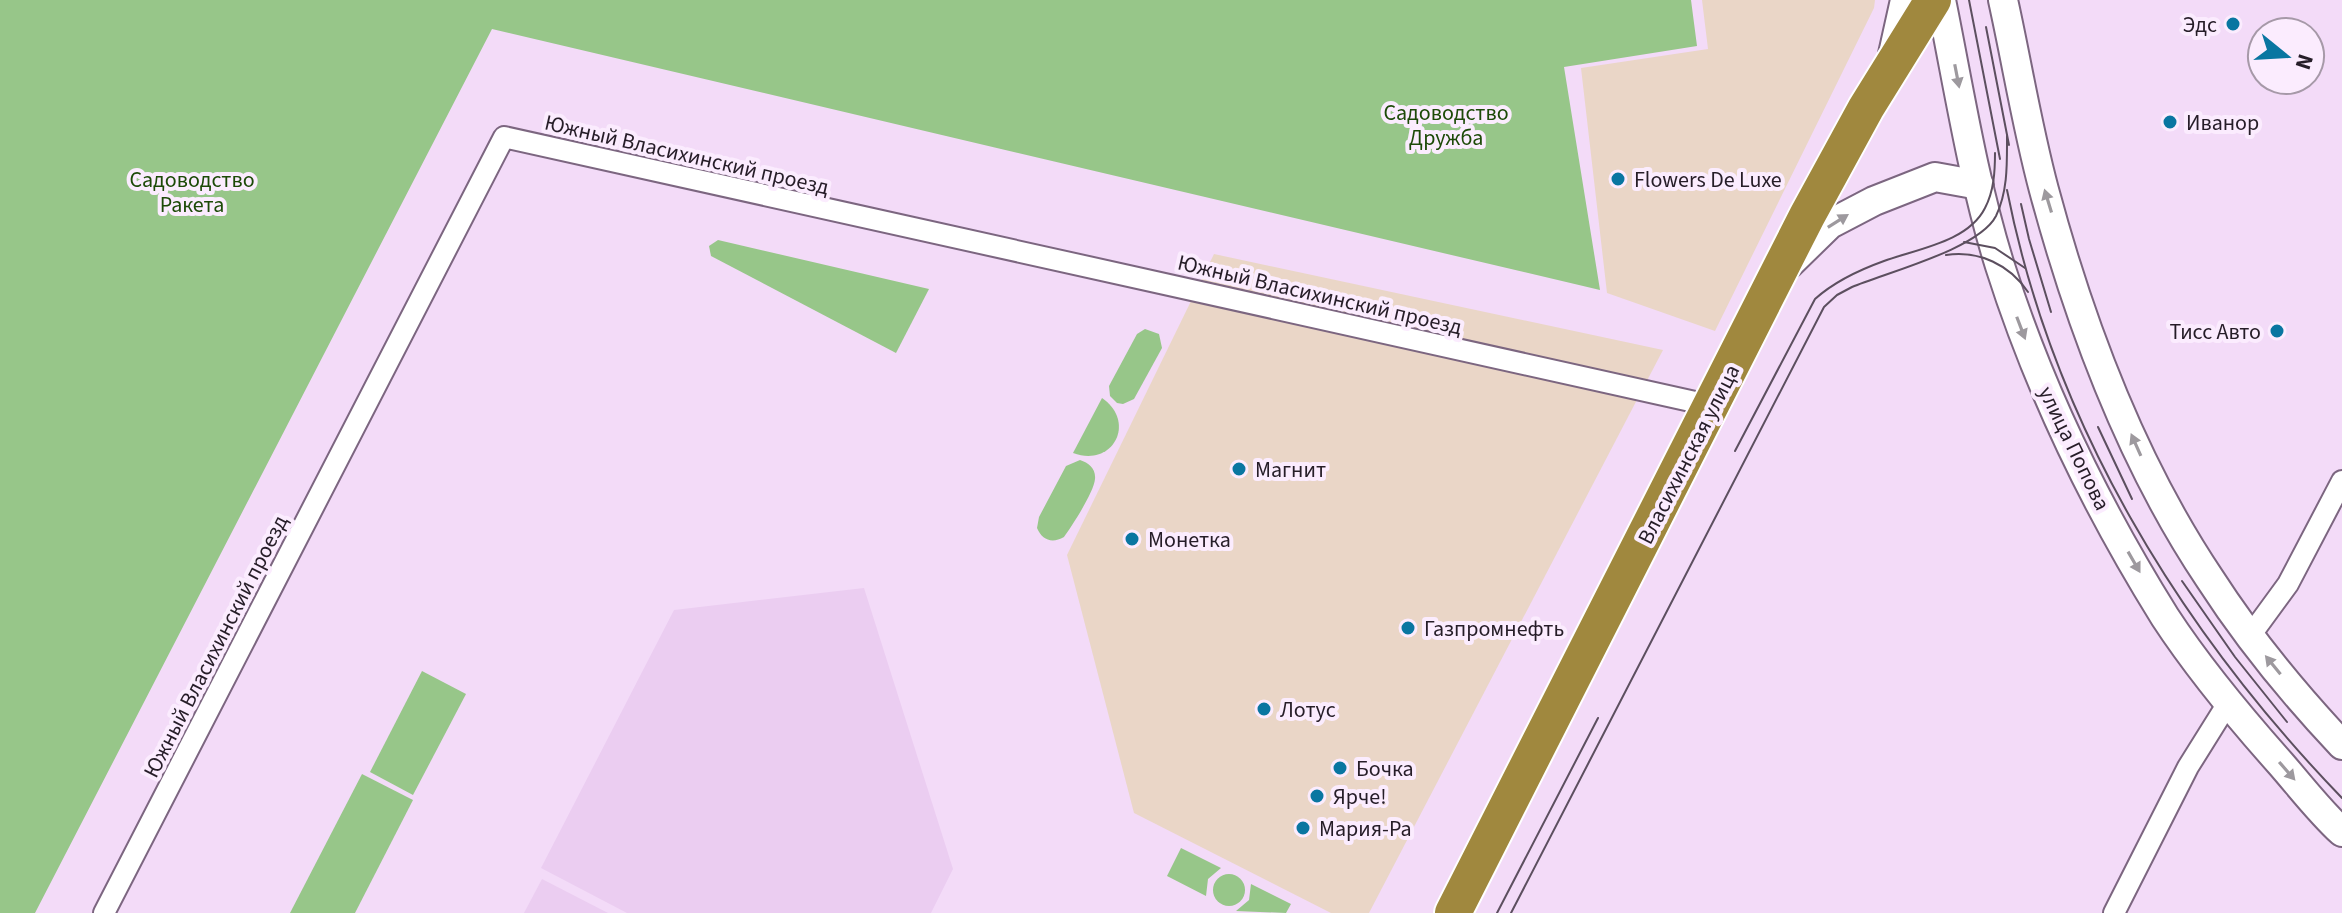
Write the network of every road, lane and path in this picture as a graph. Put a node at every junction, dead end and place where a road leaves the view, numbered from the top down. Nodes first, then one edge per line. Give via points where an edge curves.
1 (1905, 0) edge
2 (1933, 0) edge
3 (1941, 0) edge
4 (2005, 0) edge
5 (1889, 70) junction
6 (1979, 185) junction
7 (1779, 273) junction
8 (1713, 406) junction
9 (2342, 481) edge
10 (2250, 636) junction
11 (2228, 703) junction
12 (2342, 745) edge
13 (2342, 832) edge
14 (104, 913) edge
15 (1453, 913) edge
16 (2114, 913) edge

1 - 5 main road
2 - 5 highway, Власихинская улица
3 -> 6 main road, улица Попова
10 -> 4 main road via 2176,525 2096,351 2044,190
5 - 7 highway, Власихинская улица
7 -> 6 main road via 1830,224 1874,201 1935,177
6 -> 11 main road, улица Попова via 2019,323 2064,431 2167,618
7 - 8 highway, Власихинская улица
8 - 14 street, Южный Власихинский проезд via 504,137
8 - 15 highway, Власихинская улица
9 - 10 street via 2288,584
12 -> 10 main road
11 -> 13 main road, улица Попова
11 - 16 street via 2188,767

